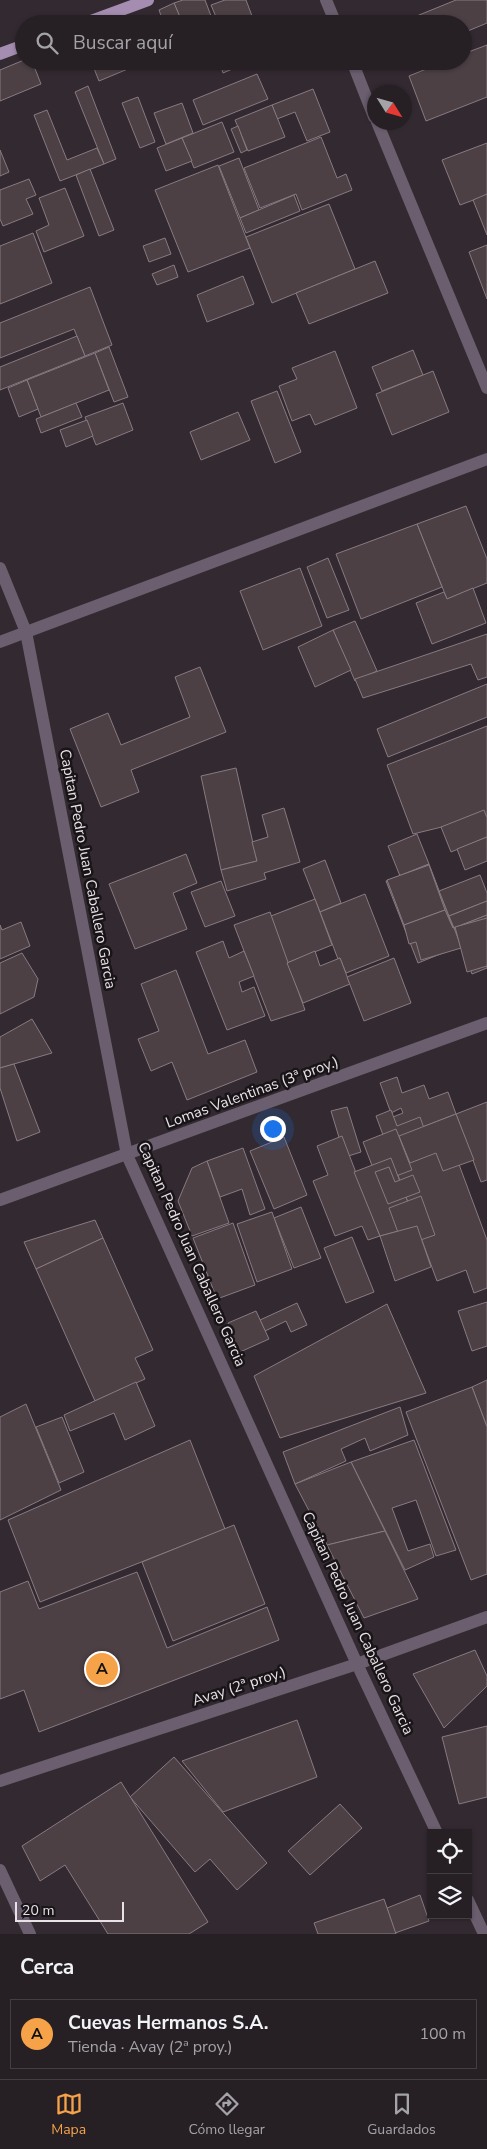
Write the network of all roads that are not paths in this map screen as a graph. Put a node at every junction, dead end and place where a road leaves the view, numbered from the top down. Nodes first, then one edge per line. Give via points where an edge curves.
1 (148, 0) edge
2 (326, 0) edge
3 (107, 15) edge
4 (332, 15) edge
5 (15, 48) edge
6 (0, 54) edge
7 (356, 70) edge
8 (367, 99) edge
9 (380, 130) edge
10 (487, 388) edge
11 (487, 459) edge
12 (0, 568) edge
13 (26, 632) junction
14 (0, 642) edge
15 (487, 1023) edge
16 (127, 1155) junction
17 (0, 1200) edge
18 (487, 1616) edge
19 (357, 1664) junction
20 (0, 1781) edge
21 (435, 1829) edge
22 (0, 1870) edge
23 (472, 1908) edge
24 (30, 1934) edge
25 (484, 1934) edge

1 - 3 main road
2 - 4 street
5 - 6 main road
7 - 8 street
9 - 10 street
11 - 13 street
12 - 13 street, Capitan Pedro Juan Caballero Garcia
13 - 14 street
13 - 16 street, Capitan Pedro Juan Caballero Garcia
15 - 16 street, Lomas Valentinas (3ª proy.)
16 - 17 street, Lomas Valentinas (3ª proy.)
16 - 19 street, Capitan Pedro Juan Caballero Garcia
18 - 19 street, Avay (2ª proy.)
19 - 20 street, Avay (2ª proy.)
19 - 21 street, Capitan Pedro Juan Caballero Garcia
22 - 24 street
23 - 25 street

